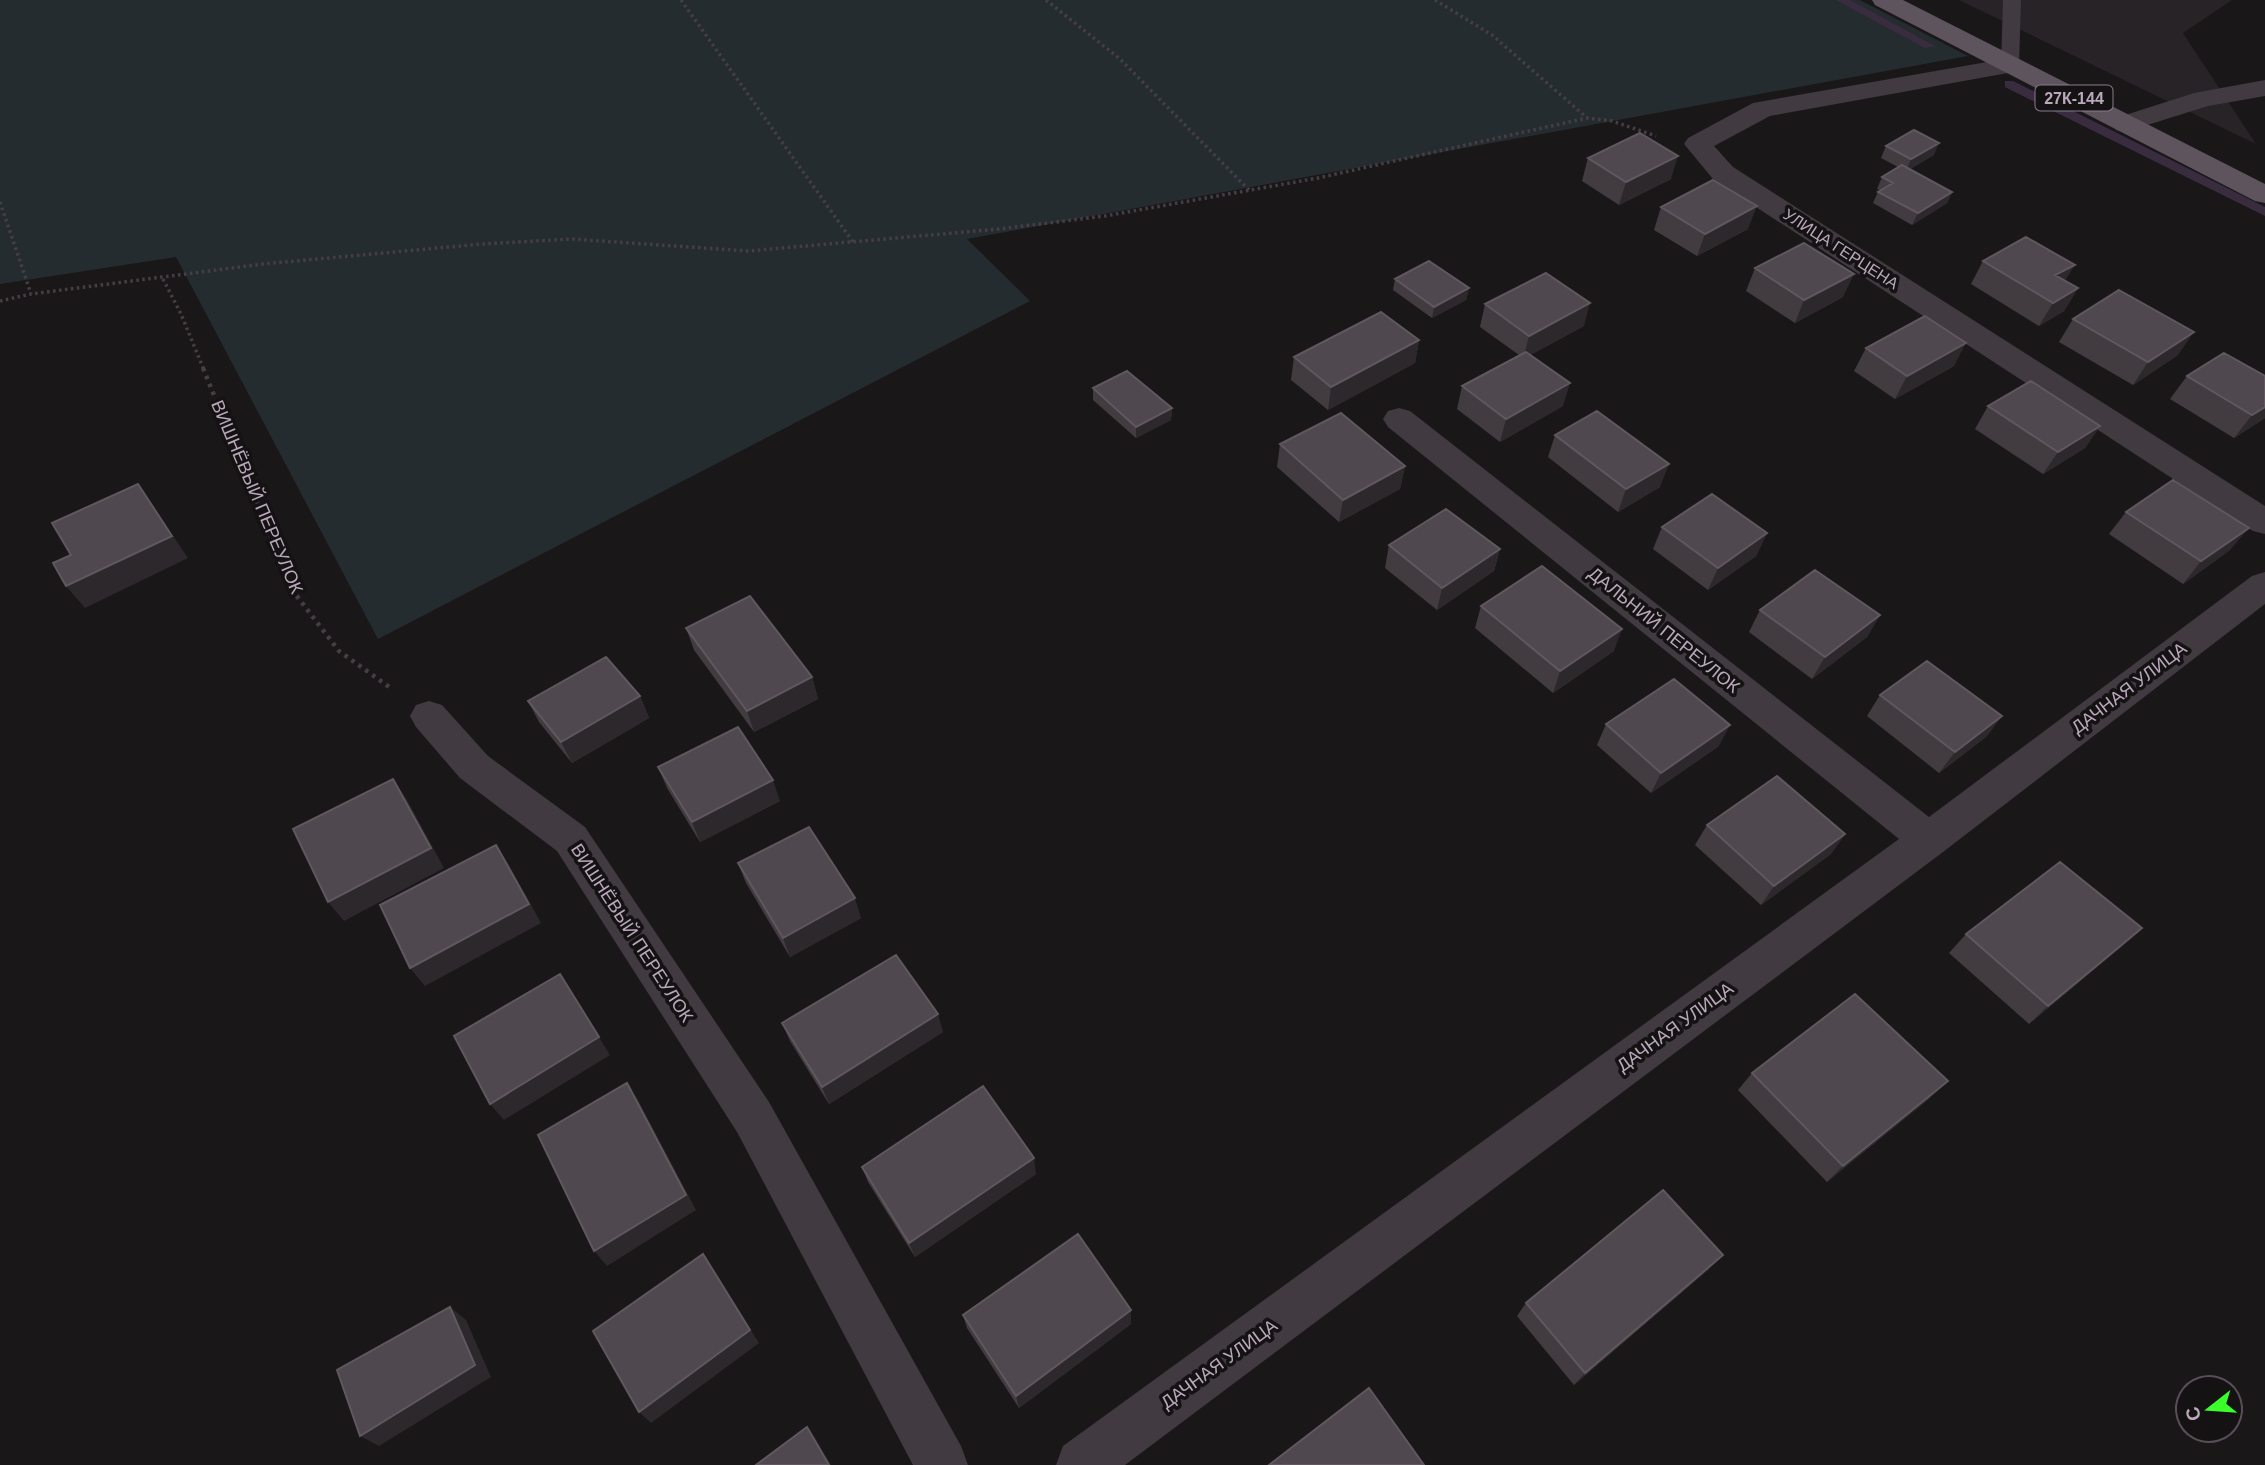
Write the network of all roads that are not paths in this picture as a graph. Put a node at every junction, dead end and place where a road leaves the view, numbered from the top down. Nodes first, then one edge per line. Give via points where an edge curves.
1 (1884, 0) edge
2 (2012, 0) edge
3 (2010, 66) junction
4 (2265, 88) edge
5 (2125, 124) junction
6 (2265, 195) edge
7 (1399, 419) dead end
8 (2265, 522) edge
9 (2265, 585) edge
10 (429, 716) road end
11 (1929, 840) junction
12 (942, 1465) edge
13 (1082, 1465) edge

1 - 3 main road, 27К-144
2 - 3 lane
3 - 5 main road, 27К-144
3 - 8 street, УЛИЦА ГЕРЦЕНА via 1762,109 1698,144 1723,173
4 - 5 street via 2203,99
5 - 6 main road, 27К-144
7 - 11 street, ДАЛЬНИЙ ПЕРЕУЛОК
9 - 11 street, ДАЧНАЯ УЛИЦА
10 - 12 street, ВИШНЁВЫЙ ПЕРЕУЛОК via 474,767 571,839 753,1117
11 - 13 street, ДАЧНАЯ УЛИЦА

